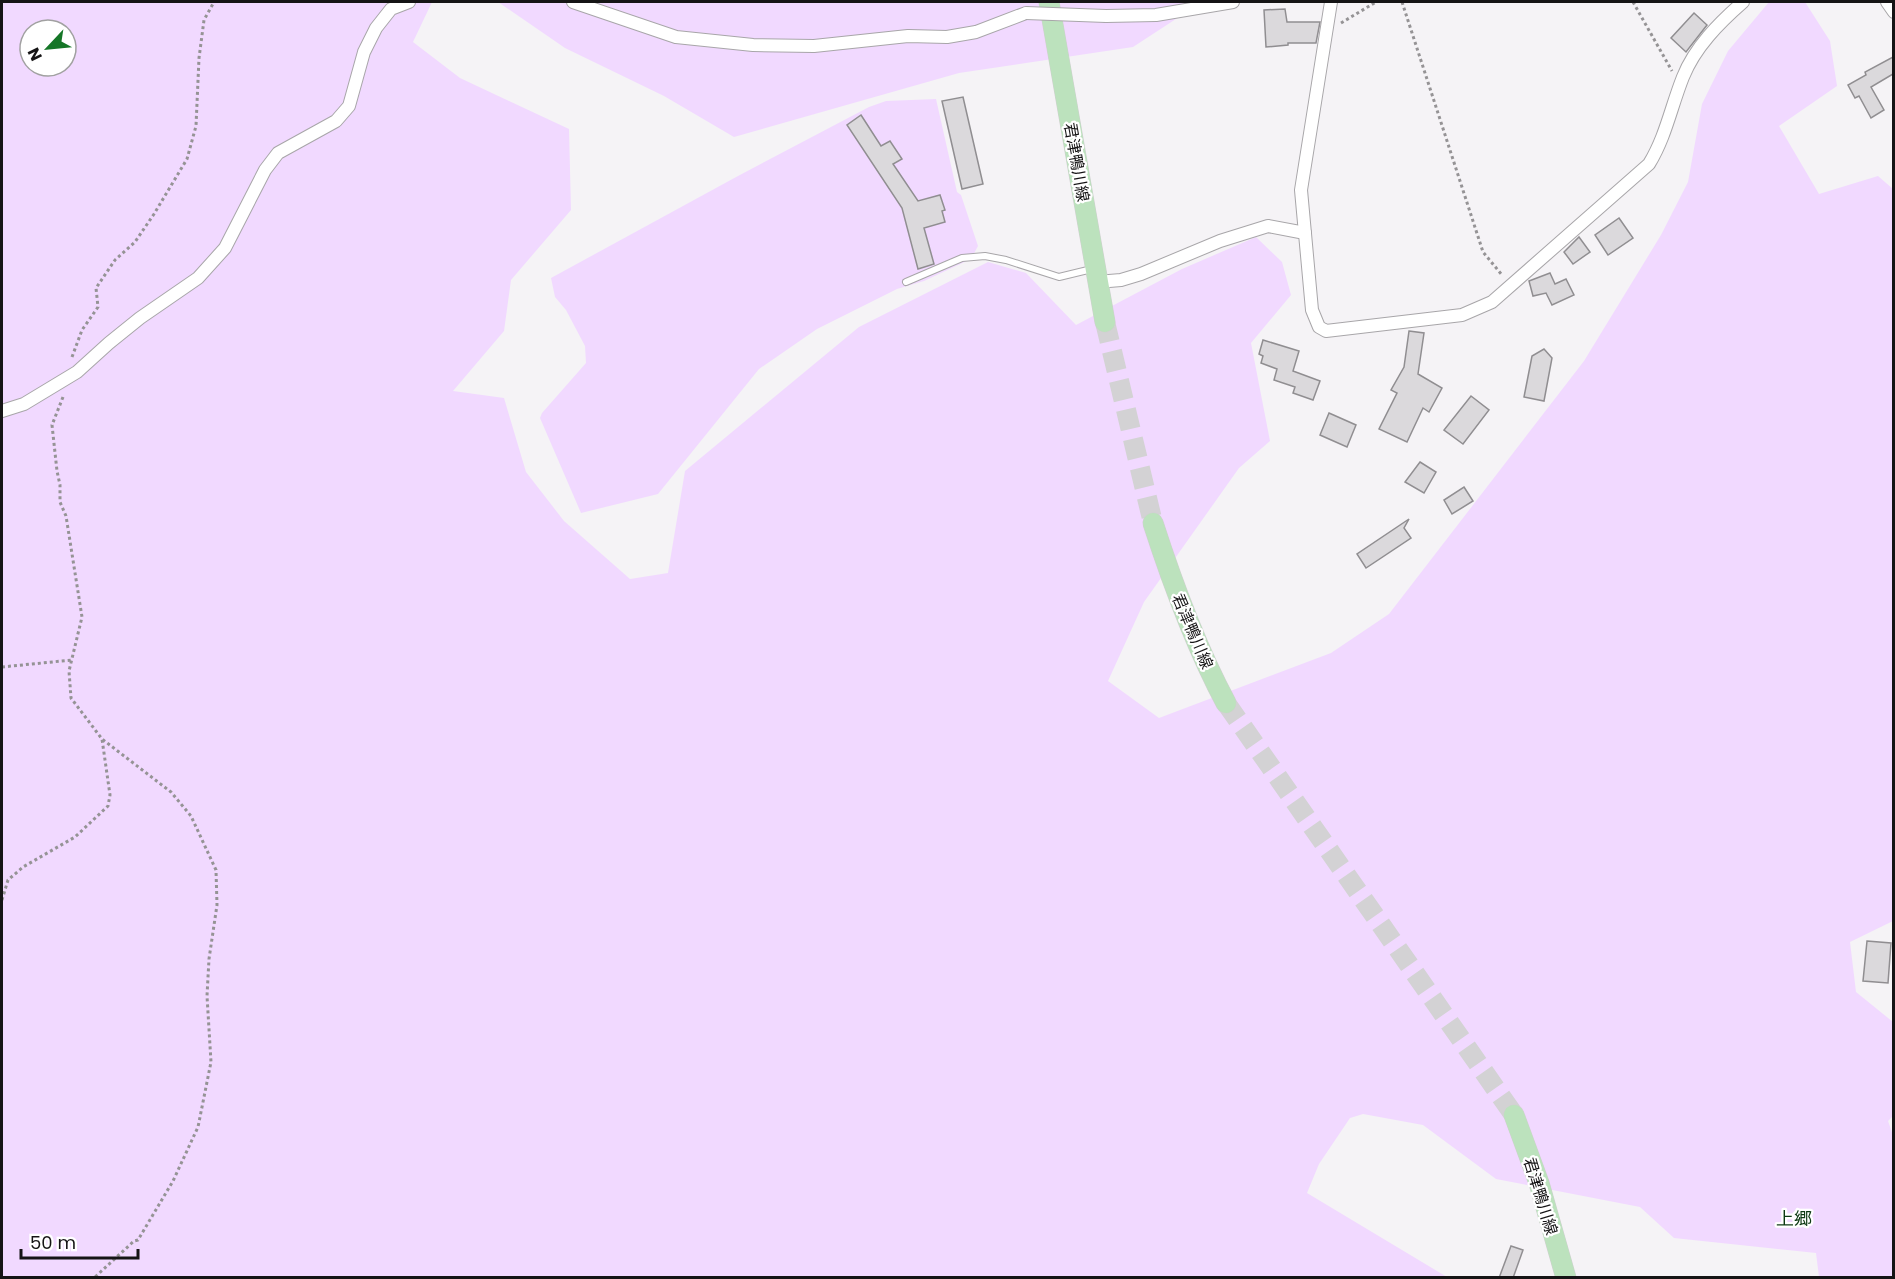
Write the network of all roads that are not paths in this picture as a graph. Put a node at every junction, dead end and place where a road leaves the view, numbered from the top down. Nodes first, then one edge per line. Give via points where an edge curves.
1 (409, 2) edge
2 (573, 2) edge
3 (1049, 2) edge
4 (1233, 2) edge
5 (1330, 2) edge
6 (1743, 2) edge
7 (1887, 2) edge
8 (1893, 12) edge
9 (1305, 233) junction
10 (1096, 274) junction
11 (906, 282) dead end
12 (1105, 322) tunnel mouth
13 (2, 411) edge
14 (1153, 523) tunnel mouth
15 (1226, 703) tunnel mouth
16 (1514, 1115) tunnel mouth
17 (1566, 1278) edge

1 - 13 street via 392,9 376,28 364,52 349,106 336,121 278,153 265,170 225,248 198,279 140,318 77,372 24,404
2 - 4 street, bridge via 676,37 814,46 908,36 947,37 976,32 1026,13 1156,15
3 - 10 main road, 君津鴨川線
5 - 9 street via 1301,190
6 - 9 street via 1708,35 1684,75 1661,145 1649,164 1492,302 1462,315 1326,331 1319,327 1312,310
7 - 8 street
9 - 10 street via 1268,226 1121,280
10 - 11 lane via 1059,277 985,256 962,258
10 - 12 main road, 君津鴨川線
14 - 15 main road, 君津鴨川線 via 1194,638
16 - 17 main road, 君津鴨川線 via 1539,1183

